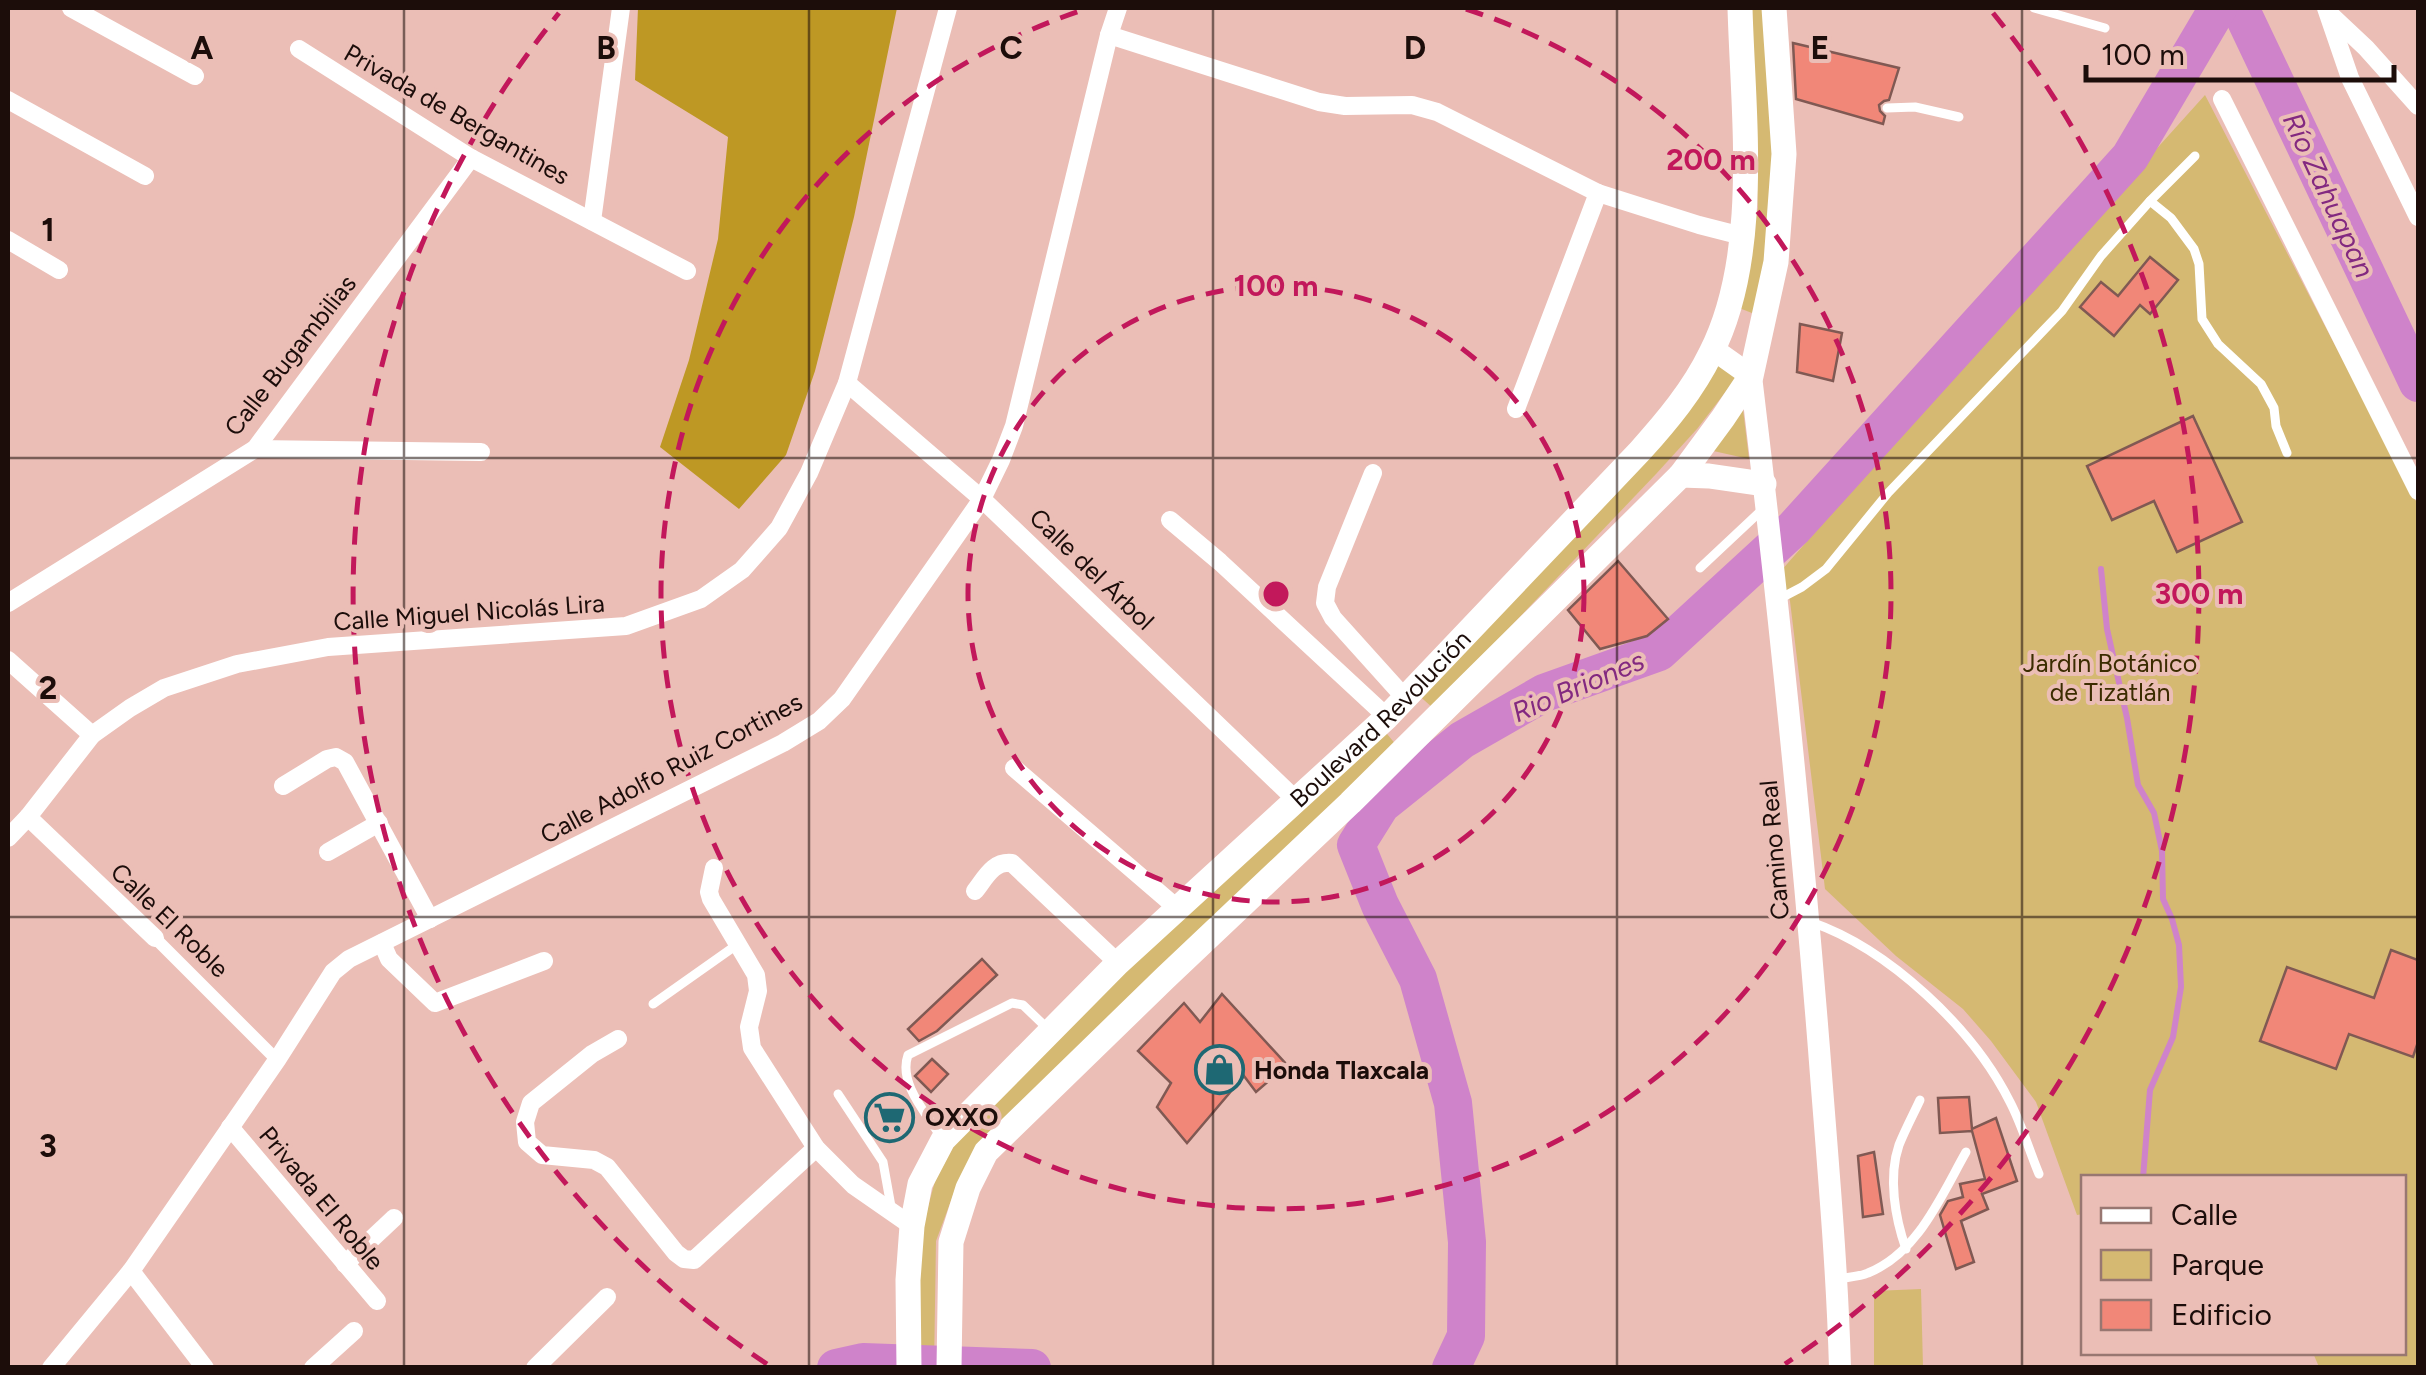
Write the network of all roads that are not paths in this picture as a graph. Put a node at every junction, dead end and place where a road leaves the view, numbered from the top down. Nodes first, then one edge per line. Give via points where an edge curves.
1 (71, 8) edge
2 (622, 8) edge
3 (948, 8) edge
4 (1118, 8) edge
5 (1740, 8) edge
6 (1774, 8) edge
7 (2034, 8) edge
8 (2327, 11) edge
9 (2105, 28) dead end
10 (1109, 35) junction
11 (299, 49) dead end
12 (196, 76) dead end
13 (2222, 99) dead end
14 (8, 100) edge
15 (2418, 106) edge
16 (1887, 108) dead end
17 (1959, 116) dead end
18 (2195, 156) dead end
19 (472, 158) junction
20 (145, 176) dead end
21 (1598, 193) junction
22 (2150, 201) junction
23 (2418, 217) edge
24 (592, 220) junction
25 (1742, 236) junction
26 (8, 240) edge
27 (59, 270) dead end
28 (688, 271) dead end
29 (1714, 349) junction
30 (1751, 376) junction
31 (847, 383) junction
32 (1516, 409) dead end
33 (254, 449) junction
34 (482, 452) dead end
35 (2287, 453) dead end
36 (1373, 473) dead end
37 (1681, 475) junction
38 (2418, 491) edge
39 (982, 498) junction
40 (1767, 504) junction
41 (1170, 520) dead end
42 (1700, 568) dead end
43 (1778, 595) junction
44 (8, 603) edge
45 (8, 660) edge
46 (1405, 698) junction
47 (1387, 717) junction
48 (92, 735) junction
49 (1014, 768) dead end
50 (283, 786) dead end
51 (1295, 800) junction
52 (28, 816) junction
53 (379, 823) junction
54 (8, 838) edge
55 (328, 852) dead end
56 (714, 868) dead end
57 (975, 890) dead end
58 (1177, 908) junction
59 (430, 919) junction
60 (1809, 921) junction
61 (155, 938) joint
62 (382, 943) junction
63 (738, 944) junction
64 (544, 961) dead end
65 (1118, 963) junction
66 (652, 1004) dead end
67 (1050, 1031) junction
68 (618, 1039) dead end
69 (276, 1060) junction
70 (838, 1094) dead end
71 (1920, 1100) dead end
72 (230, 1127) junction
73 (942, 1140) junction
74 (816, 1148) junction
75 (1966, 1152) dead end
76 (2038, 1174) dead end
77 (394, 1218) dead end
78 (902, 1220) junction
79 (1906, 1249) junction
80 (345, 1264) junction
81 (130, 1271) junction
82 (1837, 1279) junction
83 (606, 1297) dead end
84 (377, 1301) dead end
85 (354, 1331) dead end
86 (52, 1368) edge
87 (206, 1368) edge
88 (313, 1368) edge
89 (535, 1368) edge
90 (908, 1368) edge
91 (950, 1368) edge
92 (1840, 1368) edge

1 - 12 street
2 - 24 street, Privada de Bergantines
3 - 31 street, Calle Miguel Nicolás Lira
4 - 10 street, Calle Adolfo Ruiz Cortines
5 - 25 main road, Boulevard Revolución
6 - 30 main road, Boulevard Revolución via 1786,83 1782,208
7 - 9 lane
8 - 15 street
8 - 23 street via 2350,78
10 - 21 street via 1319,102 1438,112
10 - 39 street, Calle Adolfo Ruiz Cortines via 1014,426
11 - 19 street, Privada de Bergantines
13 - 38 street
14 - 20 street
16 - 17 lane
18 - 22 lane
19 - 24 street, Privada de Bergantines
19 - 33 street, Calle Bugambilias
21 - 25 street
21 - 32 street
22 - 35 lane via 2194,248 2202,319 2261,384
22 - 43 lane via 2062,311 1888,493 1826,569
24 - 28 street, Privada de Bergantines
25 - 29 main road, Boulevard Revolución
26 - 27 street
29 - 30 main road
29 - 46 main road, Boulevard Revolución via 1677,410
30 - 37 main road, Boulevard Revolución
30 - 40 main road, Camino Real
31 - 39 street, Calle del Árbol
31 - 48 street, Calle Miguel Nicolás Lira via 779,528 742,570 702,599 626,626 328,647 237,664 164,688
33 - 34 street
33 - 44 street, Calle Bugambilias
36 - 46 street via 1326,588 1326,603
37 - 40 main road via 1709,476
37 - 91 main road, Boulevard Revolución via 986,1152 951,1242
39 - 51 street, Calle del Árbol
39 - 59 street, Calle Adolfo Ruiz Cortines via 819,721
40 - 42 lane
40 - 43 main road, Camino Real
41 - 47 street
43 - 60 main road, Camino Real
45 - 48 street
46 - 47 main road, Boulevard Revolución
47 - 51 main road, Boulevard Revolución
48 - 52 street, Calle Miguel Nicolás Lira
49 - 58 street
50 - 53 street via 336,756
51 - 58 main road, Boulevard Revolución
52 - 54 street, Calle Miguel Nicolás Lira
52 - 61 street, Calle El Roble
53 - 55 street
53 - 59 street
56 - 63 street via 709,892
57 - 65 street via 995,866 1012,863
58 - 65 main road, Boulevard Revolución
59 - 62 street, Calle Adolfo Ruiz Cortines
60 - 76 lane via 1861,944 1970,1039 2011,1104
60 - 82 main road, Camino Real
61 - 69 street, Calle El Roble
62 - 64 street via 389,959 435,1003
62 - 69 street, Calle Adolfo Ruiz Cortines via 333,972
63 - 66 lane
63 - 74 street via 756,975 752,1048
65 - 67 main road, Boulevard Revolución
67 - 73 main road, Boulevard Revolución
67 - 73 lane via 1012,1004 908,1055 906,1079
68 - 74 street via 532,1103 524,1122 527,1142 542,1155 607,1166 684,1259 694,1260
69 - 72 street, Calle Adolfo Ruiz Cortines
70 - 78 lane via 883,1162
71 - 79 lane via 1894,1168
72 - 80 street, Privada El Roble
72 - 81 street, Calle Adolfo Ruiz Cortines
73 - 78 main road, Boulevard Revolución
74 - 78 street
75 - 79 lane
77 - 80 street
78 - 90 main road, Boulevard Revolución
79 - 82 lane via 1868,1274
80 - 84 street, Privada El Roble
81 - 86 street, Calle Adolfo Ruiz Cortines
81 - 87 street
82 - 92 main road, Camino Real
83 - 89 street
85 - 88 street

